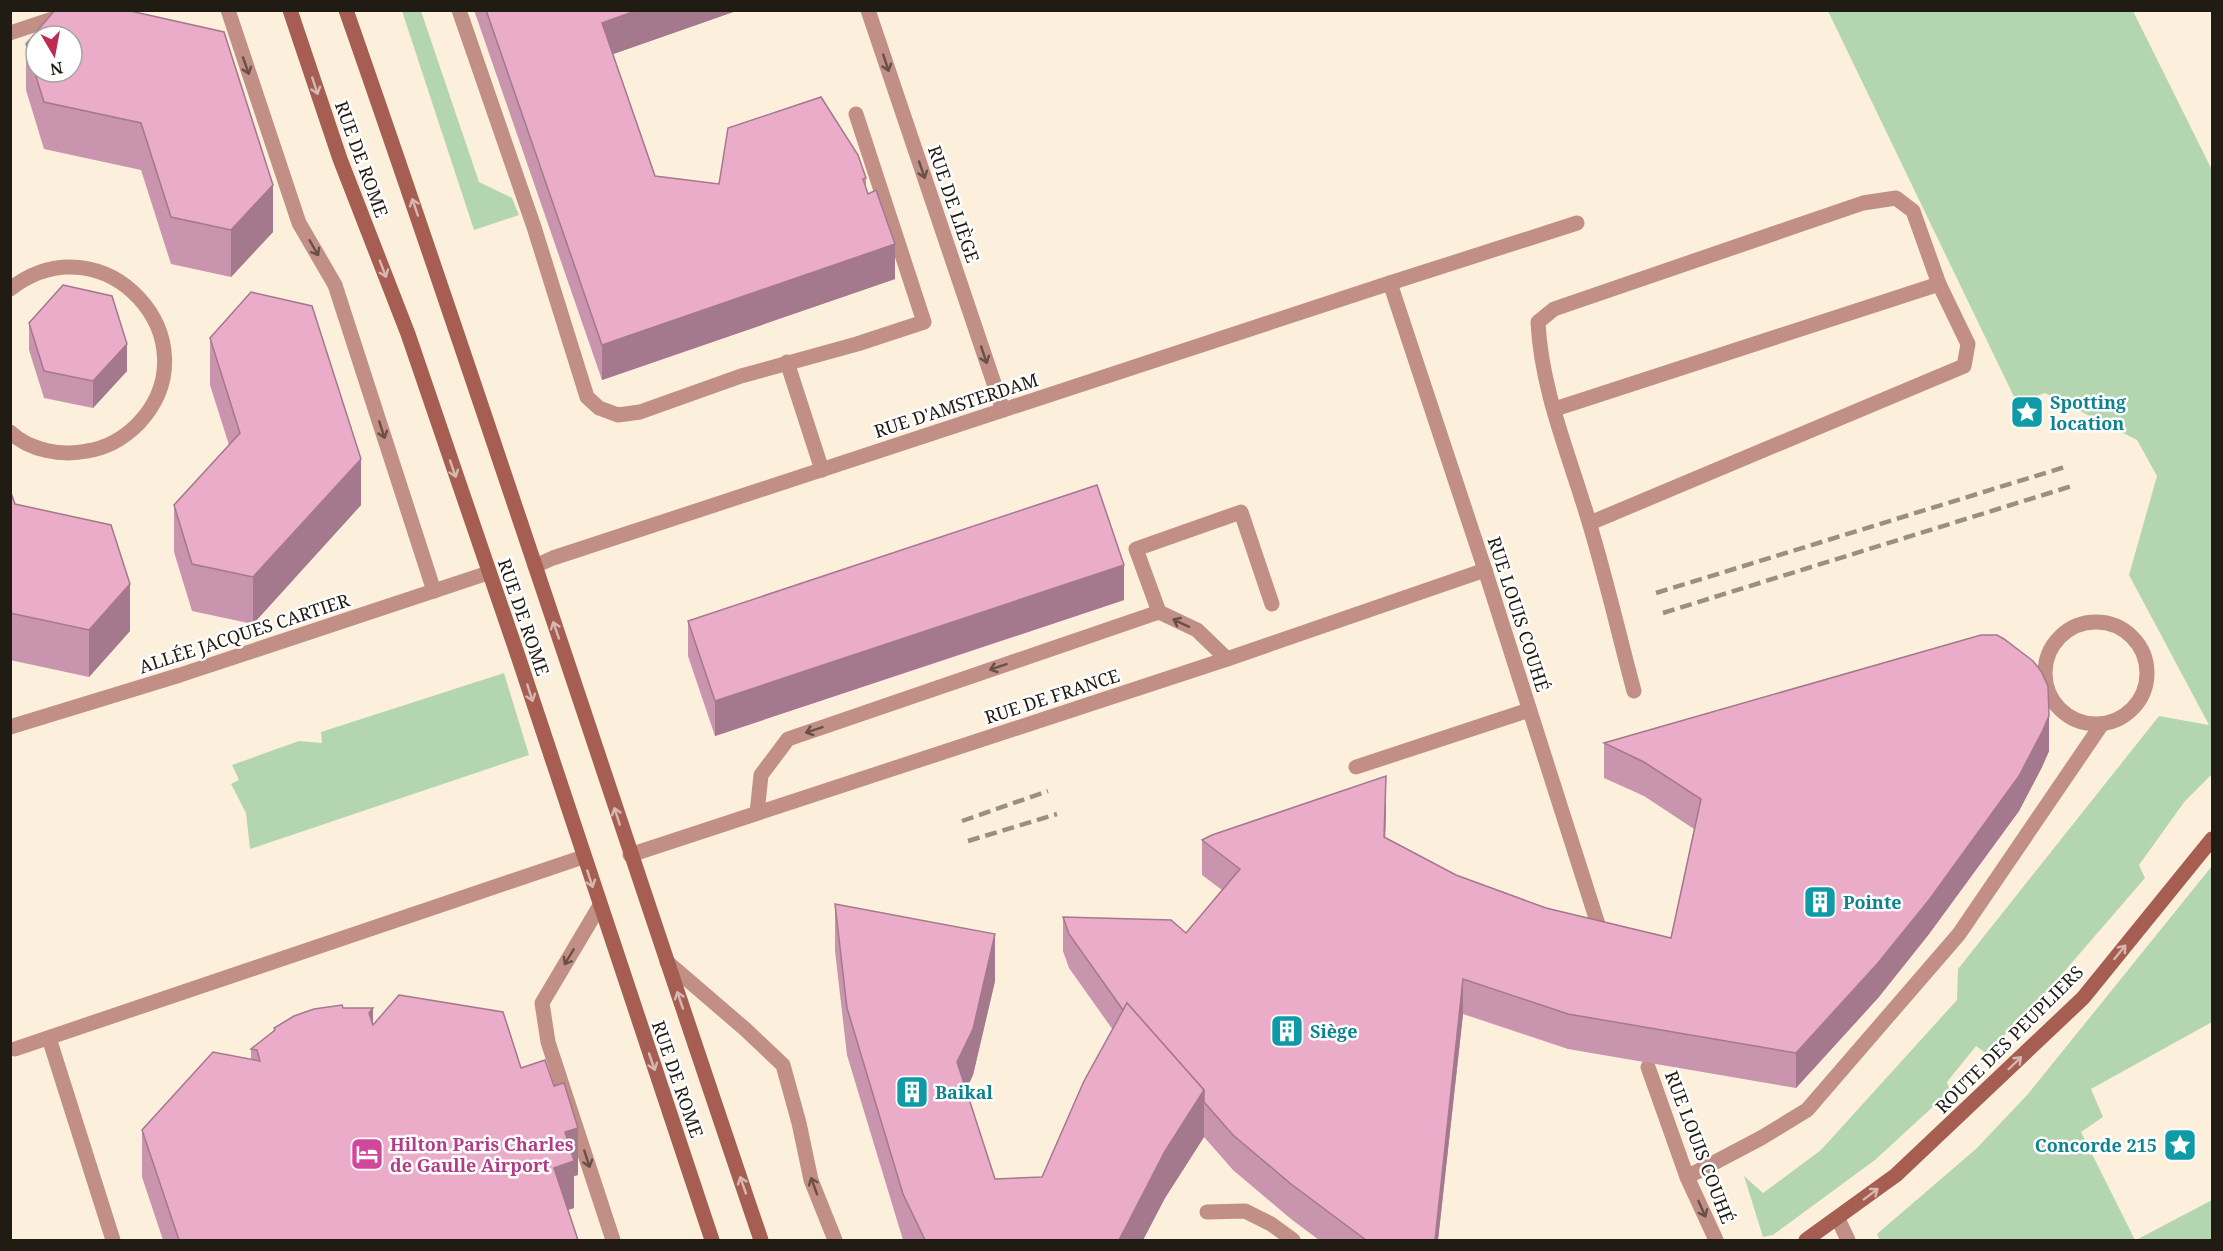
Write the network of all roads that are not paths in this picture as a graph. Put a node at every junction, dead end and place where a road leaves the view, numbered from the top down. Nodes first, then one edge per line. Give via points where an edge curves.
1 (79, 10) edge
2 (228, 10) edge
3 (290, 10) edge
4 (346, 10) edge
5 (459, 10) edge
6 (868, 10) edge
7 (10, 33) edge
8 (855, 114) dead end
9 (1577, 223) dead end
10 (1390, 284) junction
11 (1939, 284) junction
12 (10, 289) edge
13 (787, 362) junction
14 (1555, 409) junction
15 (1003, 410) junction
16 (10, 432) edge
17 (822, 470) junction
18 (1590, 523) junction
19 (535, 566) junction
20 (1485, 570) junction
21 (488, 573) junction
22 (434, 591) junction
23 (1272, 604) dead end
24 (1159, 612) junction
25 (1227, 659) junction
26 (1634, 691) dead end
27 (1528, 710) junction
28 (2102, 724) junction
29 (10, 727) edge
30 (1356, 767) dead end
31 (757, 813) junction
32 (2212, 839) edge
33 (630, 855) junction
34 (583, 857) junction
35 (599, 907) junction
36 (1609, 957) edge
37 (667, 962) junction
38 (49, 1038) junction
39 (15, 1048) dead end
40 (1648, 1067) dead end
41 (1687, 1177) junction
42 (1207, 1212) dead end
43 (1838, 1219) junction
44 (113, 1240) edge
45 (614, 1240) edge
46 (712, 1240) edge
47 (761, 1240) edge
48 (835, 1240) edge
49 (1293, 1240) edge
50 (1716, 1240) edge
51 (1806, 1240) edge
52 (1848, 1240) edge

1 - 7 street
2 -> 22 street via 300,223 334,285
3 -> 21 main road, RUE DE ROME via 340,159 408,334
19 -> 4 main road, RUE DE ROME
5 - 13 street via 587,397 618,415 640,412
6 -> 15 street, RUE DE LIÈGE
8 - 13 street via 924,322
9 - 10 street, RUE D'AMSTERDAM
10 - 15 street, RUE D'AMSTERDAM
10 - 20 street, RUE LOUIS COUHÉ
11 - 14 street
11 - 14 street via 1913,212 1896,198 1863,203 1554,309 1538,322 1539,346
11 - 18 street via 1968,344 1964,366
12 - 16 street via 25,278 55,267 87,268 117,279 142,299 158,327 164,358 160,387 147,414 126,436 100,449 70,454 41,450
13 - 17 street
14 - 18 street
15 - 17 street, RUE D'AMSTERDAM
17 - 19 street, RUE D'AMSTERDAM
18 - 26 street
33 -> 19 main road, RUE DE ROME
20 - 25 street, RUE DE FRANCE
20 - 27 street, RUE LOUIS COUHÉ
21 - 22 street, ALLÉE JACQUES CARTIER
21 -> 34 main road, RUE DE ROME
22 - 29 street, ALLÉE JACQUES CARTIER
23 - 24 street via 1241,512 1136,549
25 -> 24 street via 1197,630
24 -> 31 street via 788,739 761,775
25 - 31 street, RUE DE FRANCE
27 - 30 street
27 - 36 street, RUE LOUIS COUHÉ
28 - 28 street via 2117,720 2136,704 2146,683 2146,667 2133,638 2120,628 2089,622 2060,636 2050,648 2045,679 2058,708 2071,718
28 - 41 street via 1959,934 1807,1110
31 - 33 street, RUE DE FRANCE
43 -> 32 main road, ROUTE DES PEUPLIERS via 1896,1175 2083,998
33 - 37 main road, RUE DE ROME
34 -> 35 main road, RUE DE ROME
34 - 38 street
35 -> 45 street via 542,1003 548,1042
35 -> 46 main road, RUE DE ROME
47 -> 37 main road, RUE DE ROME
48 -> 37 street via 811,1180 783,1065
38 - 39 street
38 - 44 street
40 - 41 street, RUE LOUIS COUHÉ
41 -> 50 street, RUE LOUIS COUHÉ
42 - 49 street via 1245,1210
43 - 51 main road, ROUTE DES PEUPLIERS
43 - 52 street

